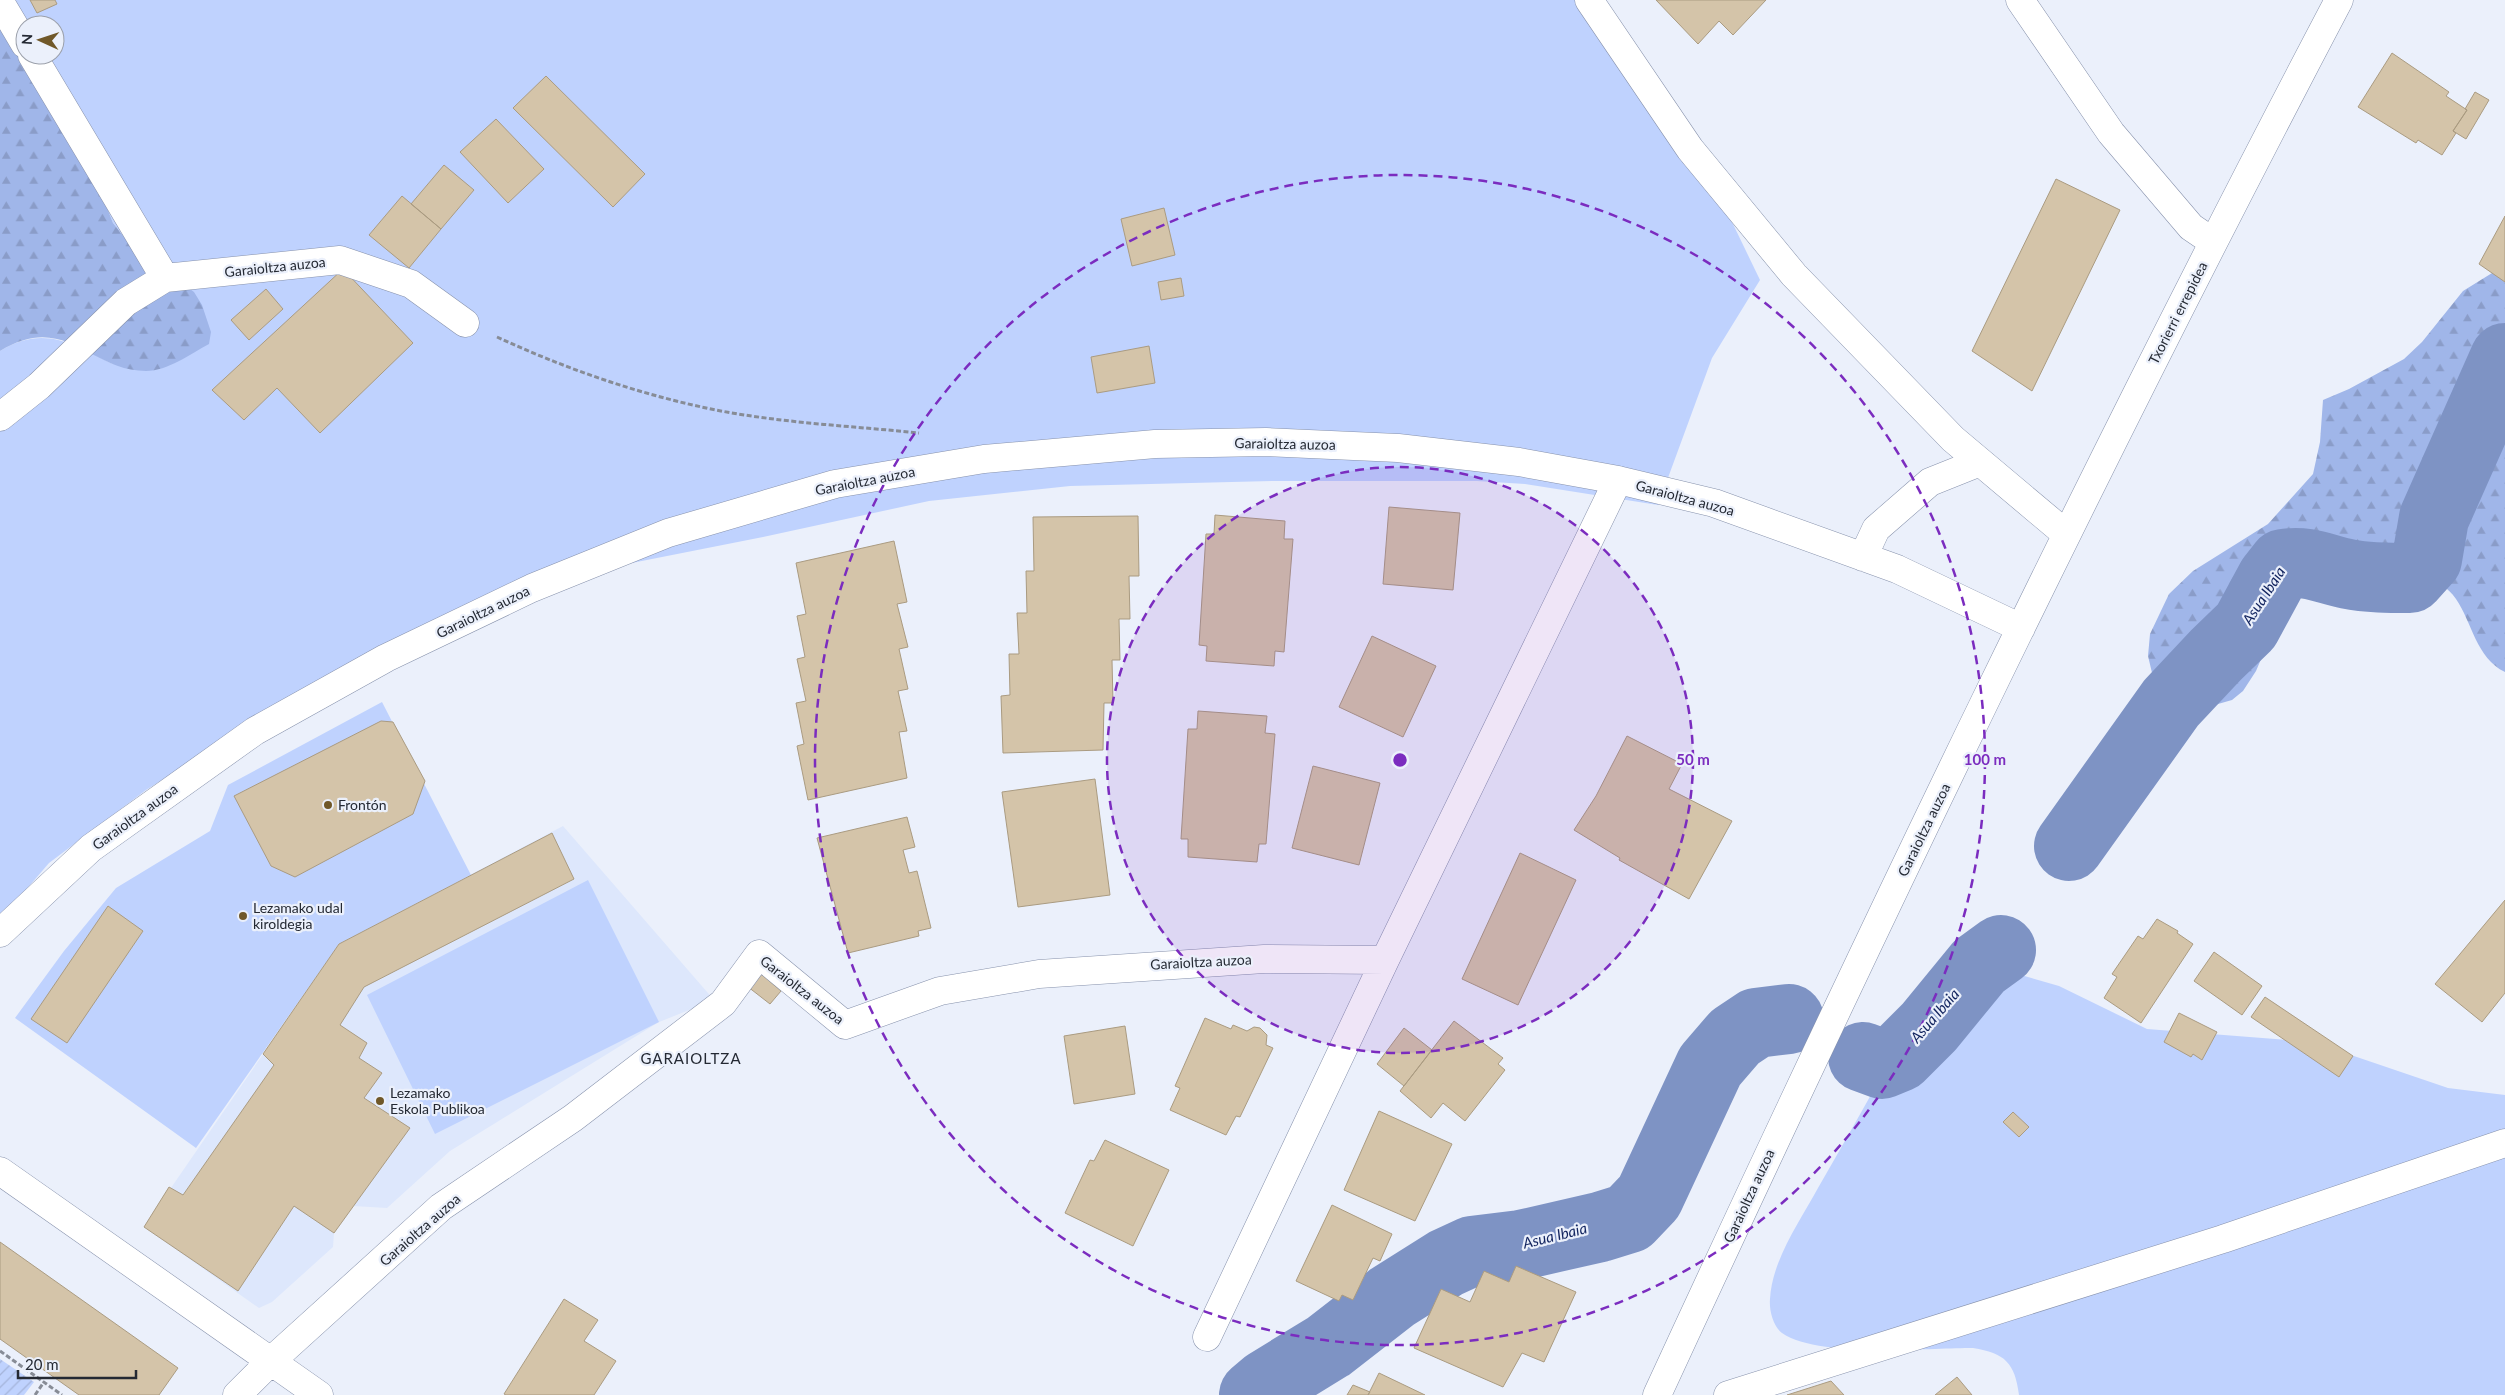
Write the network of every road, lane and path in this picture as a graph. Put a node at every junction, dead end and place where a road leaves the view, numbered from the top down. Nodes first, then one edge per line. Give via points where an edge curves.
1 (1589, 0) edge
2 (2020, 0) edge
3 (2339, 0) edge
4 (0, 2) edge
5 (15, 27) edge
6 (38, 65) edge
7 (2213, 242) junction
8 (165, 278) junction
9 (465, 322) joint
10 (0, 417) edge
11 (928, 434) dead end
12 (1980, 462) junction
13 (1618, 480) junction
14 (2066, 534) junction
15 (1863, 557) junction
16 (2021, 628) junction
17 (0, 933) edge
18 (1385, 960) junction
19 (2505, 1143) edge
20 (0, 1171) edge
21 (1207, 1338) dead end
22 (0, 1351) edge
23 (271, 1361) junction
24 (44, 1382) junction
25 (35, 1395) edge
26 (62, 1395) edge
27 (237, 1395) edge
28 (319, 1395) edge
29 (1657, 1395) edge
30 (1728, 1395) edge

1 - 12 street via 1690,149 1794,275 1953,439
2 - 7 street via 2111,133 2190,228
3 - 7 street, Txorierri errepidea
4 - 5 street
6 - 8 street
7 - 14 street, Txorierri errepidea
8 - 9 street, Garaioltza auzoa via 340,260 411,284
8 - 10 street, Garaioltza auzoa via 126,302 39,386
9 - 11 path via 535,355 614,383 716,410
12 - 14 street
12 - 15 street via 1930,482 1876,529
13 - 15 street, Garaioltza auzoa via 1714,503
13 - 17 street, Garaioltza auzoa via 1520,462 1398,448 1266,442 1155,444 984,459 835,484 668,534 532,588 386,658 256,731 193,775 91,848
13 - 18 street, Garaioltza auzoa
14 - 16 street, Txorierri errepidea
15 - 16 street, Garaioltza auzoa via 1897,569
16 - 29 street, Garaioltza auzoa via 1788,1112
18 - 21 street, Garaioltza auzoa
18 - 23 street, Garaioltza auzoa via 1264,958 1039,974 940,991 845,1025 759,954 730,993 573,1118 441,1207
19 - 30 street via 2224,1238
20 - 23 street
22 - 24 path
23 - 27 street, Garaioltza auzoa
23 - 28 street
24 - 25 path
24 - 26 path

